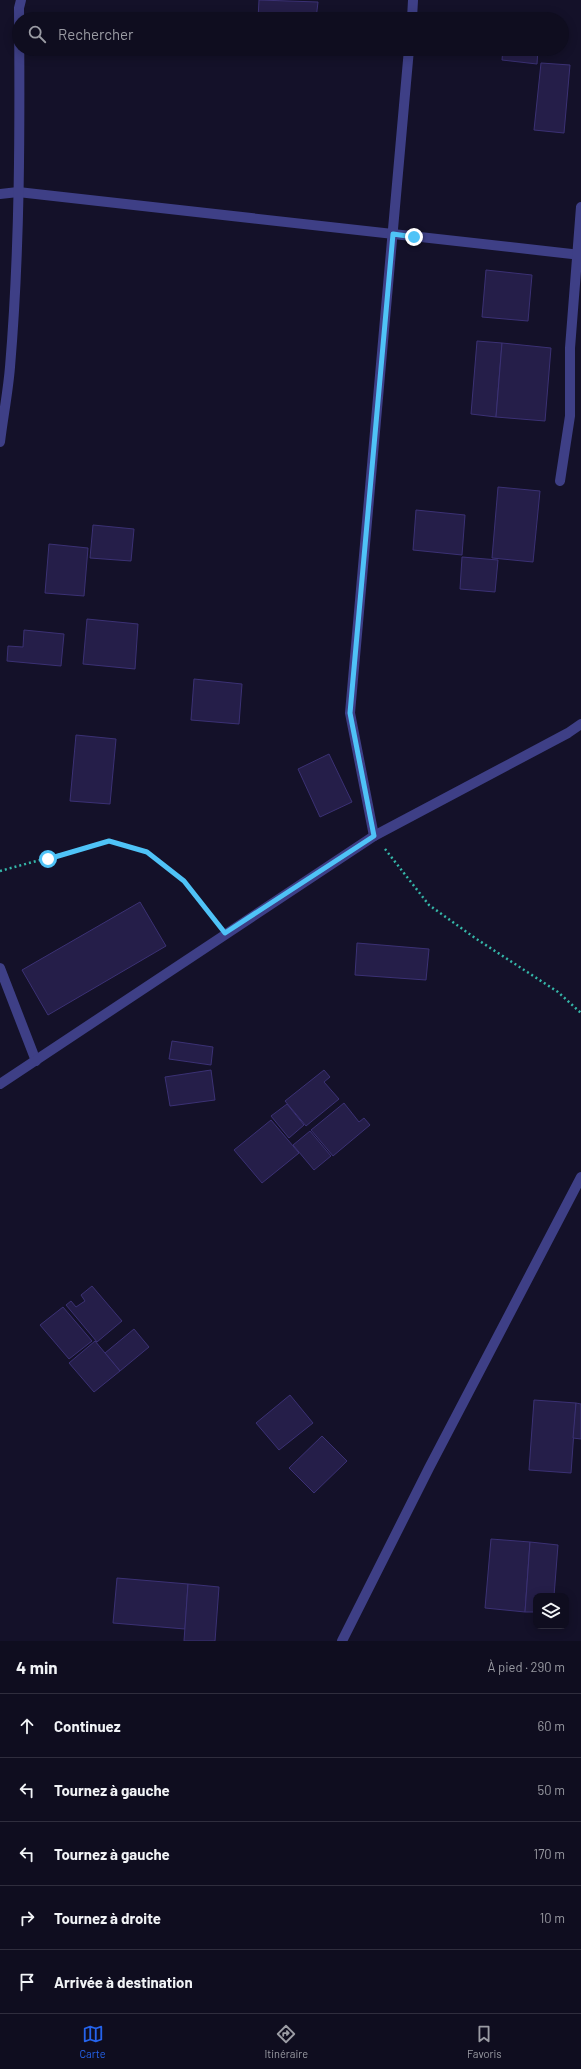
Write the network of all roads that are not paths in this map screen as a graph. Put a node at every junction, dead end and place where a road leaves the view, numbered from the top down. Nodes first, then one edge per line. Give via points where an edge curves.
1 (21, 0) edge
2 (413, 0) edge
3 (19, 12) edge
4 (412, 12) edge
5 (19, 56) edge
6 (408, 56) edge
7 (18, 192) junction
8 (0, 194) edge
9 (581, 207) edge
10 (393, 234) junction
11 (578, 255) edge
12 (0, 442) edge
13 (560, 481) dead end
14 (581, 724) edge
15 (374, 836) junction
16 (0, 968) edge
17 (36, 1061) junction
18 (0, 1084) edge
19 (581, 1177) edge
20 (342, 1641) edge

1 - 3 street
2 - 4 street
5 - 7 street
6 - 10 street
7 - 8 street
7 - 10 street
7 - 12 street via 10,369
9 - 11 street
10 - 11 street
10 - 15 street via 350,713
11 - 13 street via 570,348 570,416
14 - 15 street
15 - 17 street
16 - 17 street
17 - 18 street
19 - 20 street

